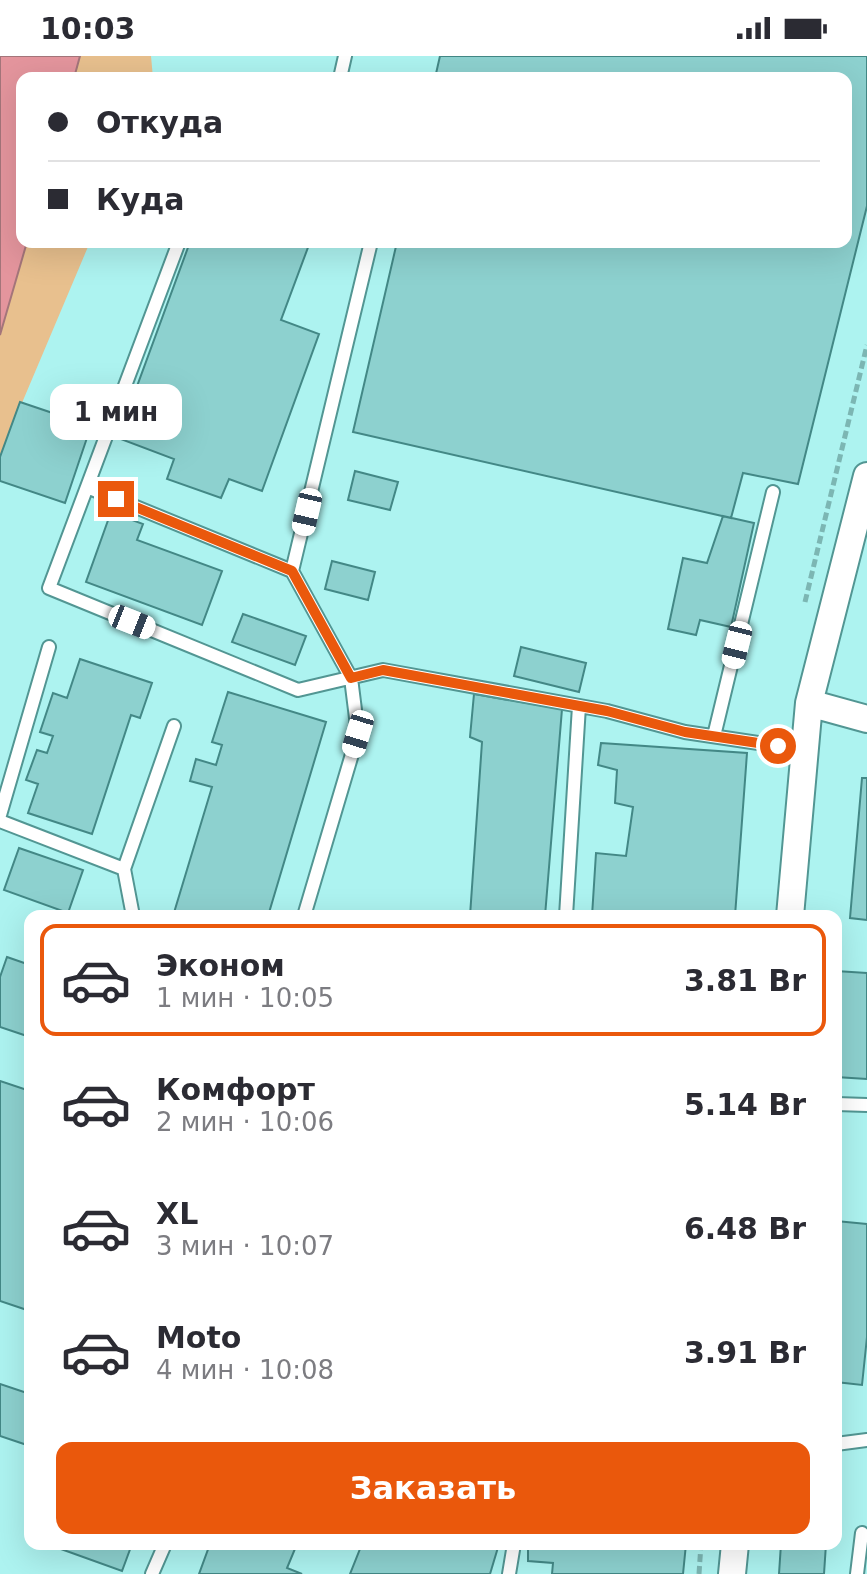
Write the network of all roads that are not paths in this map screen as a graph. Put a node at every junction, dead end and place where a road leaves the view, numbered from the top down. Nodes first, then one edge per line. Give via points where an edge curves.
1 (177, 248) edge
2 (370, 248) edge
3 (867, 479) edge
4 (87, 487) junction
5 (773, 492) dead end
6 (292, 571) junction
7 (49, 647) dead end
8 (351, 678) junction
9 (809, 703) junction
10 (579, 706) junction
11 (867, 719) edge
12 (174, 726) dead end
13 (714, 736) junction
14 (804, 747) junction
15 (0, 815) edge
16 (0, 821) edge
17 (124, 869) junction
18 (132, 910) edge
19 (306, 910) edge
20 (566, 910) edge
21 (790, 910) edge
22 (842, 1104) edge
23 (867, 1105) edge
24 (867, 1440) edge
25 (842, 1443) edge
26 (862, 1533) dead end
27 (162, 1550) edge
28 (513, 1550) edge
29 (734, 1550) edge
30 (152, 1574) edge
31 (509, 1574) edge
32 (732, 1574) edge
33 (857, 1574) edge

1 - 4 lane
2 - 6 lane
3 - 9 street
4 - 6 lane
4 - 8 lane via 49,588 298,690
5 - 13 lane
6 - 8 lane
7 - 15 lane
8 - 10 lane via 383,670
8 - 19 lane via 358,734
9 - 11 street
9 - 14 street
10 - 13 lane
10 - 20 lane
12 - 17 lane
13 - 14 lane
14 - 21 street
16 - 17 lane
17 - 18 lane
22 - 23 lane
24 - 25 lane
26 - 33 lane
27 - 30 lane
28 - 31 lane
29 - 32 street

